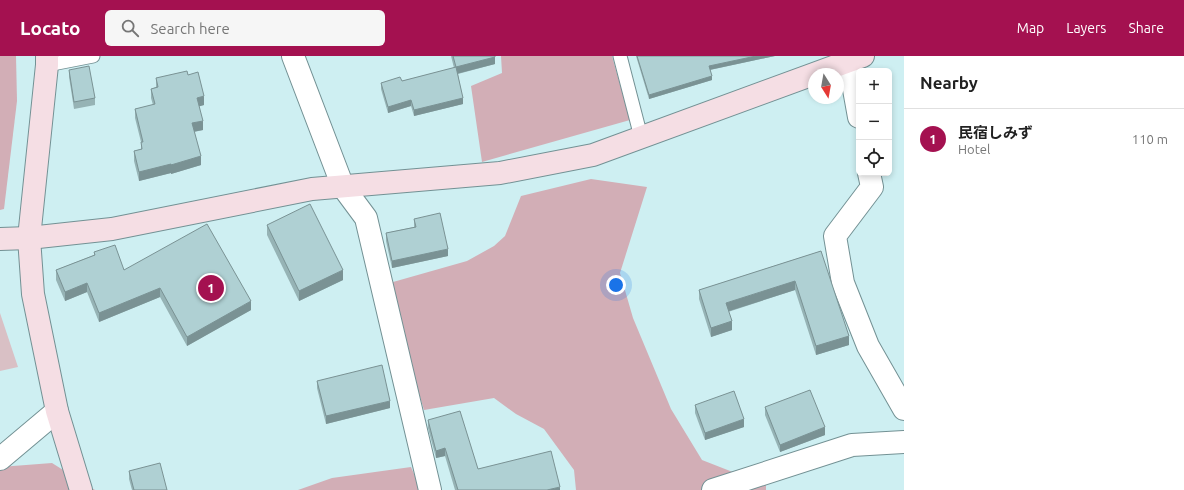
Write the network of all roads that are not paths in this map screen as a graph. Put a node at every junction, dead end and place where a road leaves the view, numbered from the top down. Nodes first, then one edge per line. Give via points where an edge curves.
1 (93, 56) edge
2 (293, 56) edge
3 (620, 56) edge
4 (853, 58) edge
5 (47, 61) edge
6 (858, 104) edge
7 (641, 137) junction
8 (870, 176) edge
9 (343, 187) junction
10 (30, 238) junction
11 (0, 239) edge
12 (904, 409) edge
13 (57, 411) junction
14 (904, 442) edge
15 (0, 459) edge
16 (81, 490) edge
17 (430, 490) edge
18 (713, 490) edge

1 - 5 lane
2 - 9 street
3 - 7 lane
4 - 6 street
4 - 7 street
5 - 10 street
7 - 9 street via 593,155 500,173
8 - 12 street via 872,187 835,236 843,283 868,346
9 - 10 street via 312,189 112,229
9 - 17 street via 366,218
10 - 11 street
10 - 13 street via 33,294
13 - 15 street
13 - 16 street
14 - 18 street via 852,445

